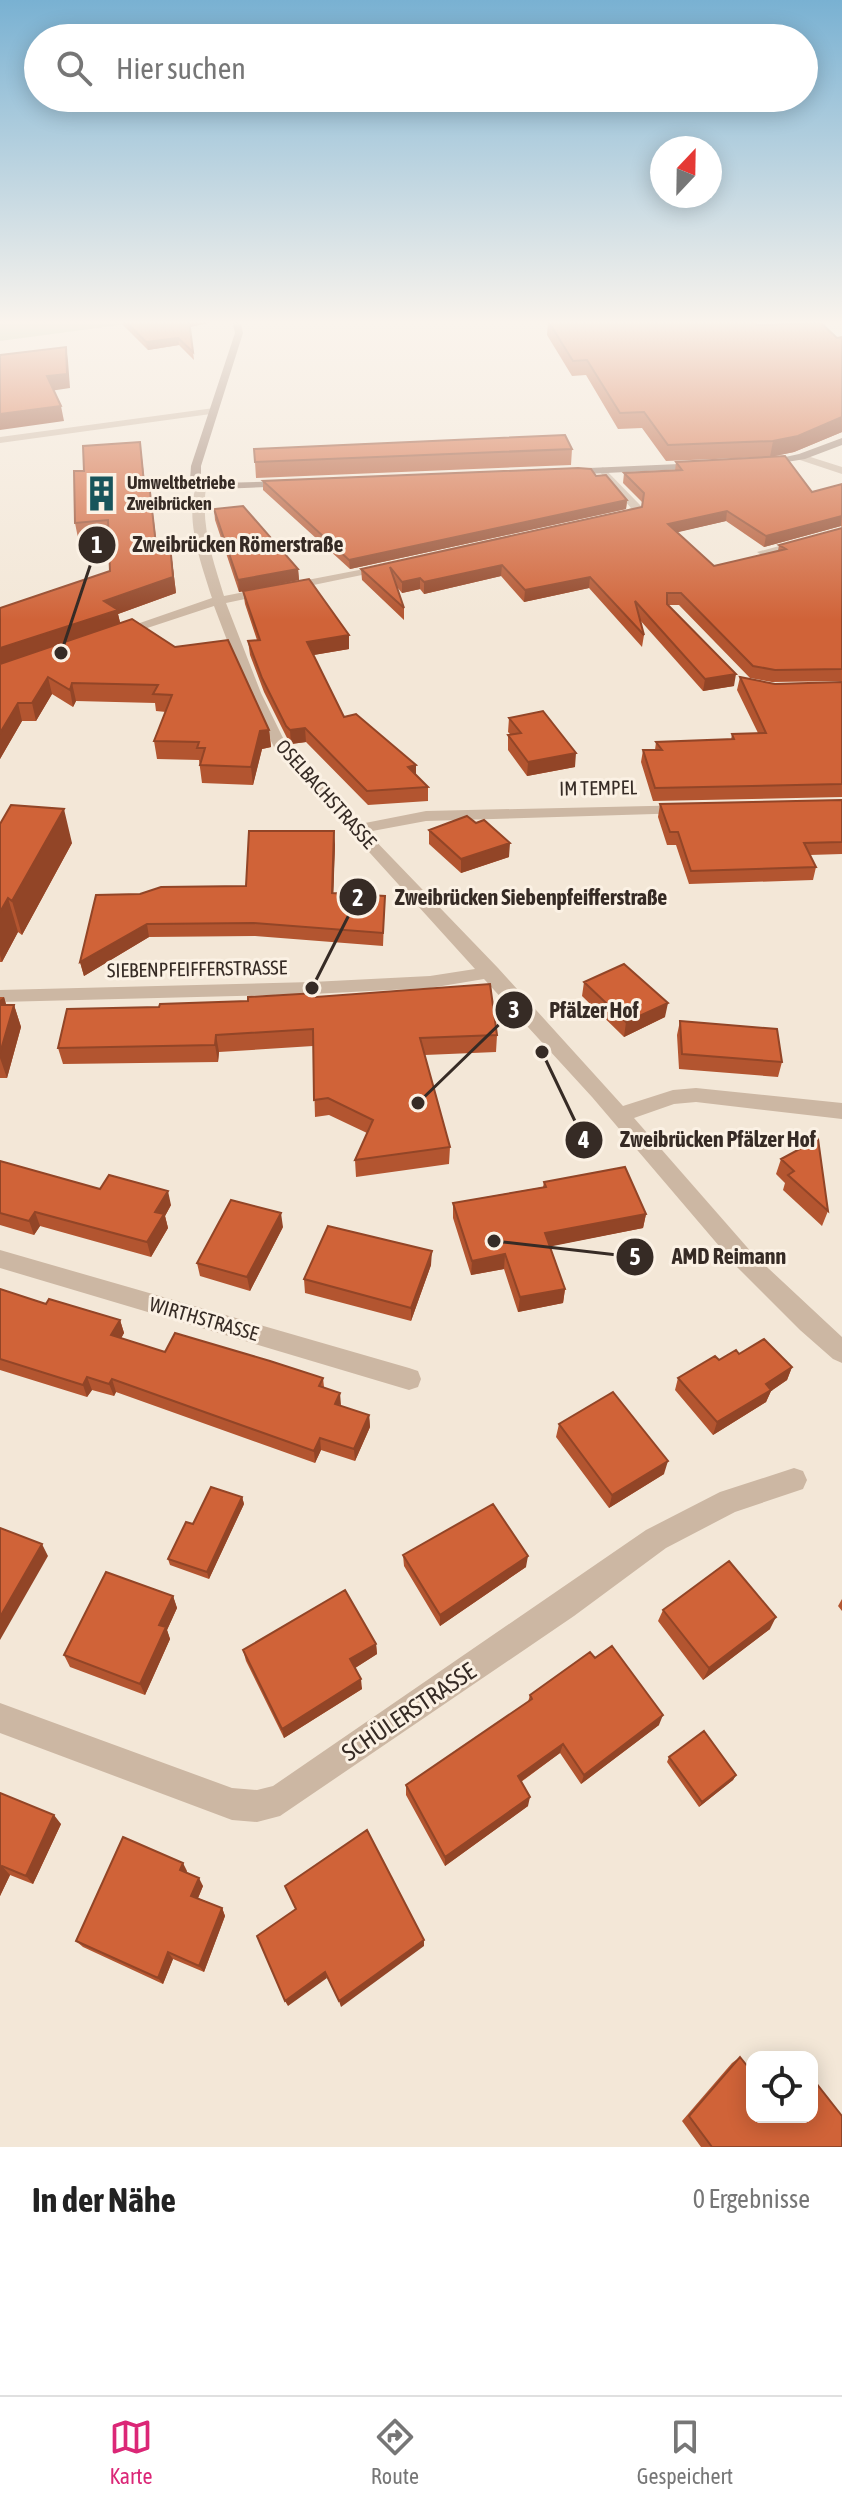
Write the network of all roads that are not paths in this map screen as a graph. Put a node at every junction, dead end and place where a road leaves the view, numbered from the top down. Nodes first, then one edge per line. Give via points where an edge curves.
1 (146, 420) edge
2 (211, 420) edge
3 (0, 440) edge
4 (842, 441) edge
5 (801, 457) junction
6 (753, 464) edge
7 (708, 466) edge
8 (603, 470) junction
9 (842, 471) edge
10 (557, 472) edge
11 (202, 483) junction
12 (297, 484) edge
13 (599, 523) edge
14 (842, 533) edge
15 (763, 552) edge
16 (404, 565) edge
17 (219, 602) junction
18 (101, 639) edge
19 (702, 808) edge
20 (357, 830) junction
21 (491, 972) junction
22 (0, 996) edge
23 (842, 1111) edge
24 (620, 1115) junction
25 (0, 1259) edge
26 (842, 1352) edge
27 (409, 1379) dead end
28 (794, 1480) dead end
29 (0, 1718) edge

1 - 3 street
2 - 11 street, OSELBACHSTRASSE via 194,474
4 - 5 street
5 - 6 street
5 - 9 street
7 - 8 street
8 - 10 street
8 - 13 street via 637,508 629,516
11 - 12 street
11 - 17 street, OSELBACHSTRASSE via 196,492 197,509
14 - 15 street
16 - 17 street
17 - 18 street
17 - 20 street, OSELBACHSTRASSE via 264,722
19 - 20 street, IM TEMPEL via 426,816
20 - 21 street, OSELBACHSTRASSE
21 - 22 street, SIEBENPFEIFFERSTRASSE via 342,987
21 - 24 street, OSELBACHSTRASSE
23 - 24 street via 696,1095
24 - 26 street, OSELBACHSTRASSE via 735,1252
25 - 27 street, WIRTHSTRASSE
28 - 29 street, SCHÜLERSTRASSE via 729,1501 656,1539 280,1800 257,1806 232,1804

